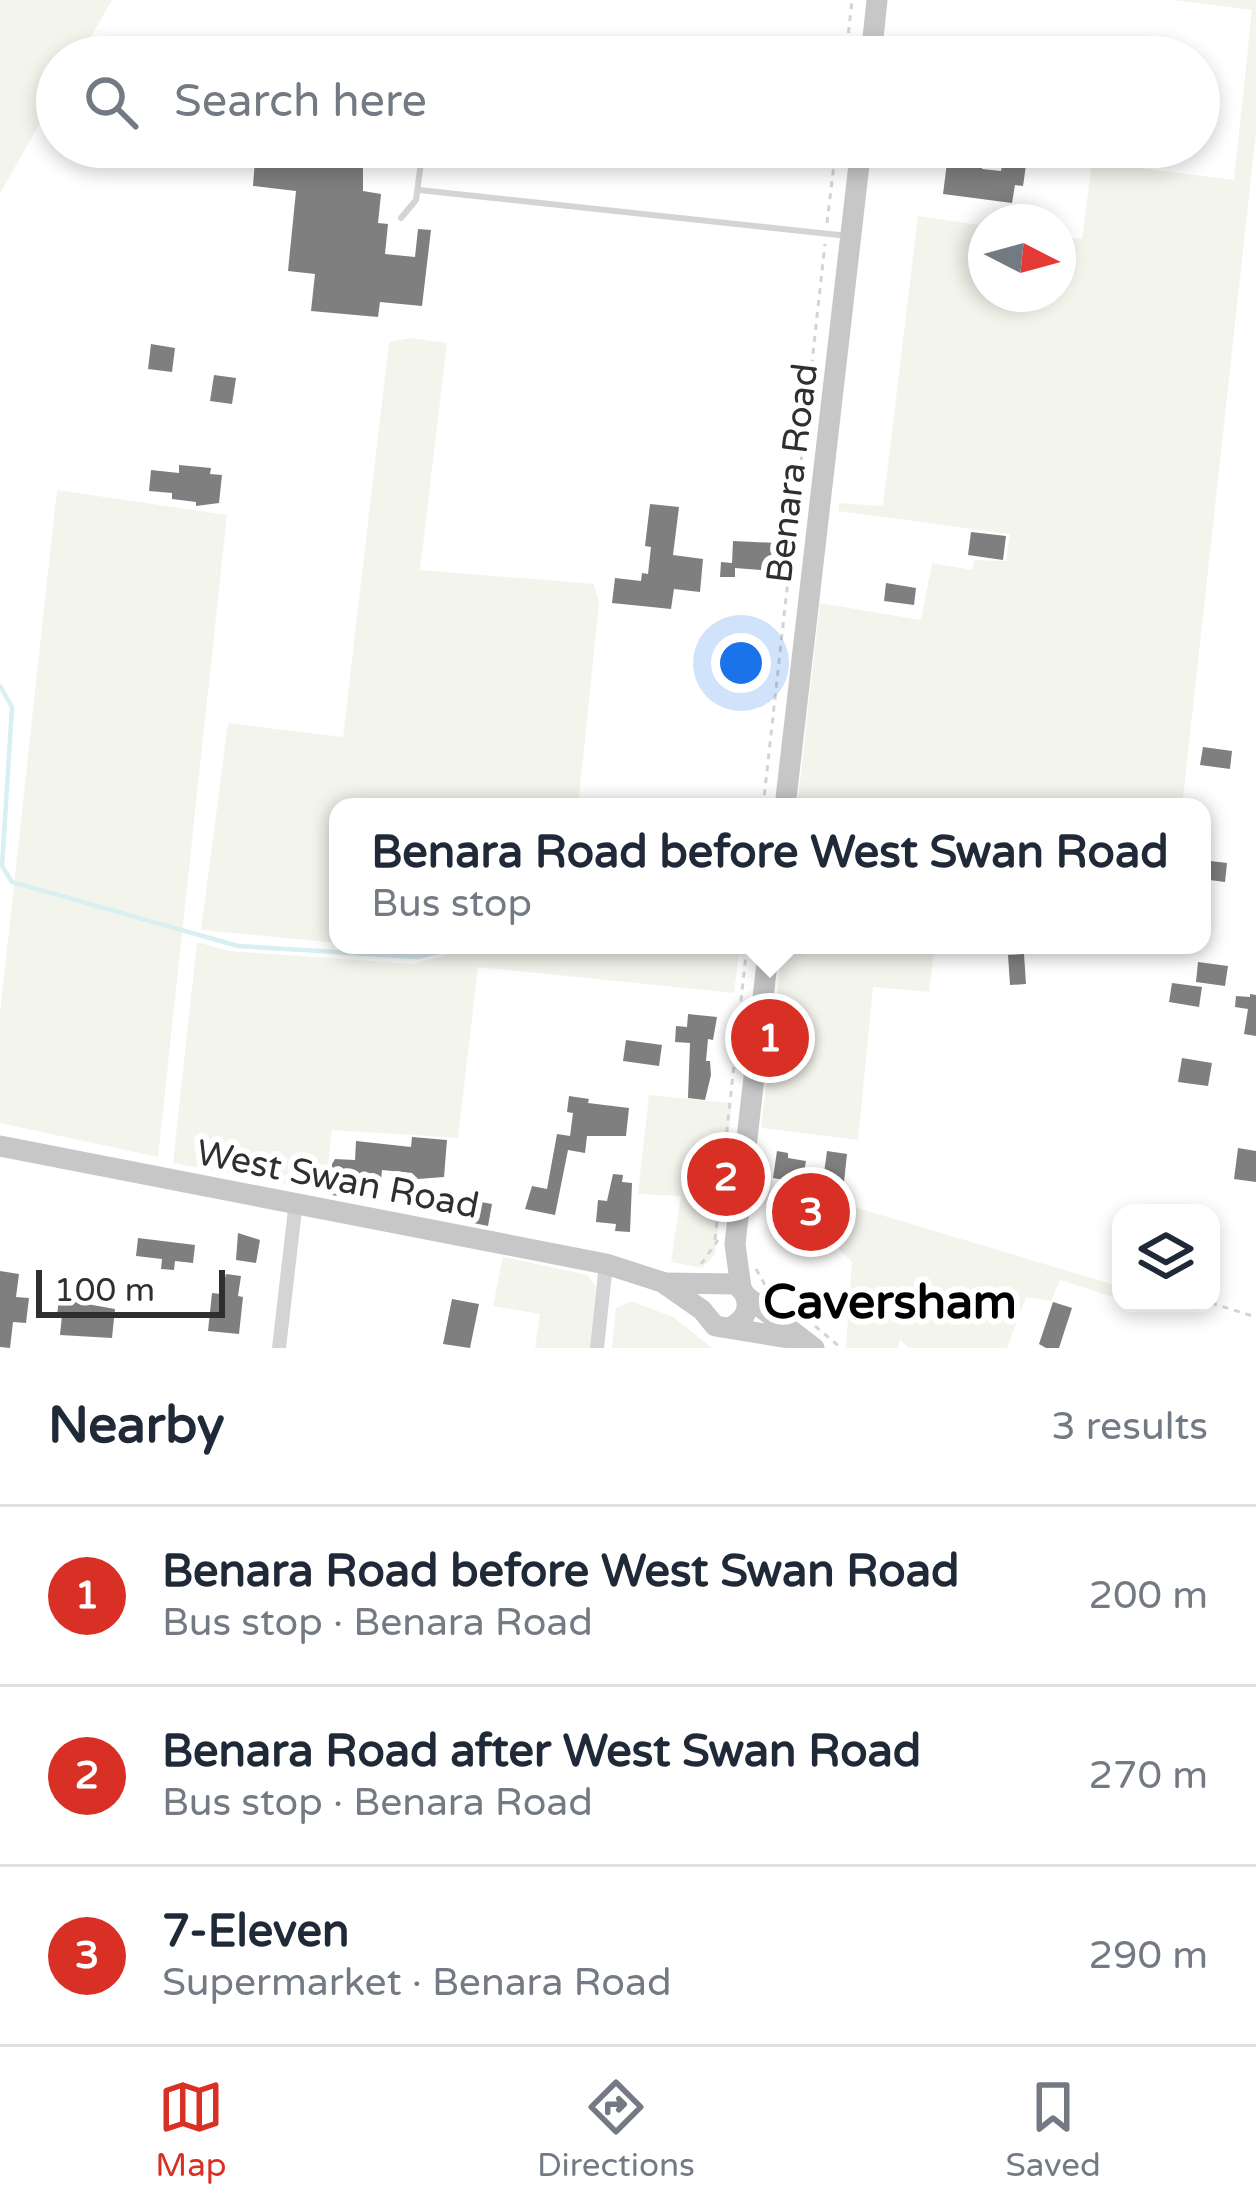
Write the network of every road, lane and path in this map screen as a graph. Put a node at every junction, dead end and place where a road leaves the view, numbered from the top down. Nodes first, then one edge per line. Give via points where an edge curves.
1 (852, 0) edge
2 (878, 0) edge
3 (848, 36) edge
4 (874, 36) edge
5 (421, 168) edge
6 (834, 168) edge
7 (859, 168) edge
8 (419, 190) junction
9 (401, 218) dead end
10 (826, 233) junction
11 (852, 236) junction
12 (764, 798) edge
13 (786, 798) edge
14 (746, 954) edge
15 (768, 954) edge
16 (0, 1146) edge
17 (296, 1201) junction
18 (725, 1243) junction
19 (606, 1264) junction
20 (662, 1282) junction
21 (713, 1285) junction
22 (743, 1292) junction
23 (1220, 1306) edge
24 (702, 1310) junction
25 (1256, 1317) edge
26 (733, 1327) junction
27 (808, 1344) edge
28 (279, 1348) edge
29 (597, 1348) edge

1 - 3 path
2 - 4 main road
5 - 8 lane
6 - 10 path
7 - 11 main road, Benara Road
8 - 9 lane
8 - 10 lane
10 - 11 lane
10 - 12 path
11 - 13 main road, Benara Road
14 - 18 path
15 - 18 main road
16 - 17 main road, West Swan Road
17 - 19 main road, West Swan Road
17 - 28 street
18 - 21 main road
18 - 22 main road
19 - 20 main road, West Swan Road
19 - 29 street
20 - 21 main road, West Swan Road
20 - 24 main road, West Swan Road
21 - 22 main road via 728,1282
21 - 24 main road
22 - 26 main road via 747,1312
22 - 27 main road
23 - 25 path
24 - 26 main road via 712,1324
26 - 27 main road

